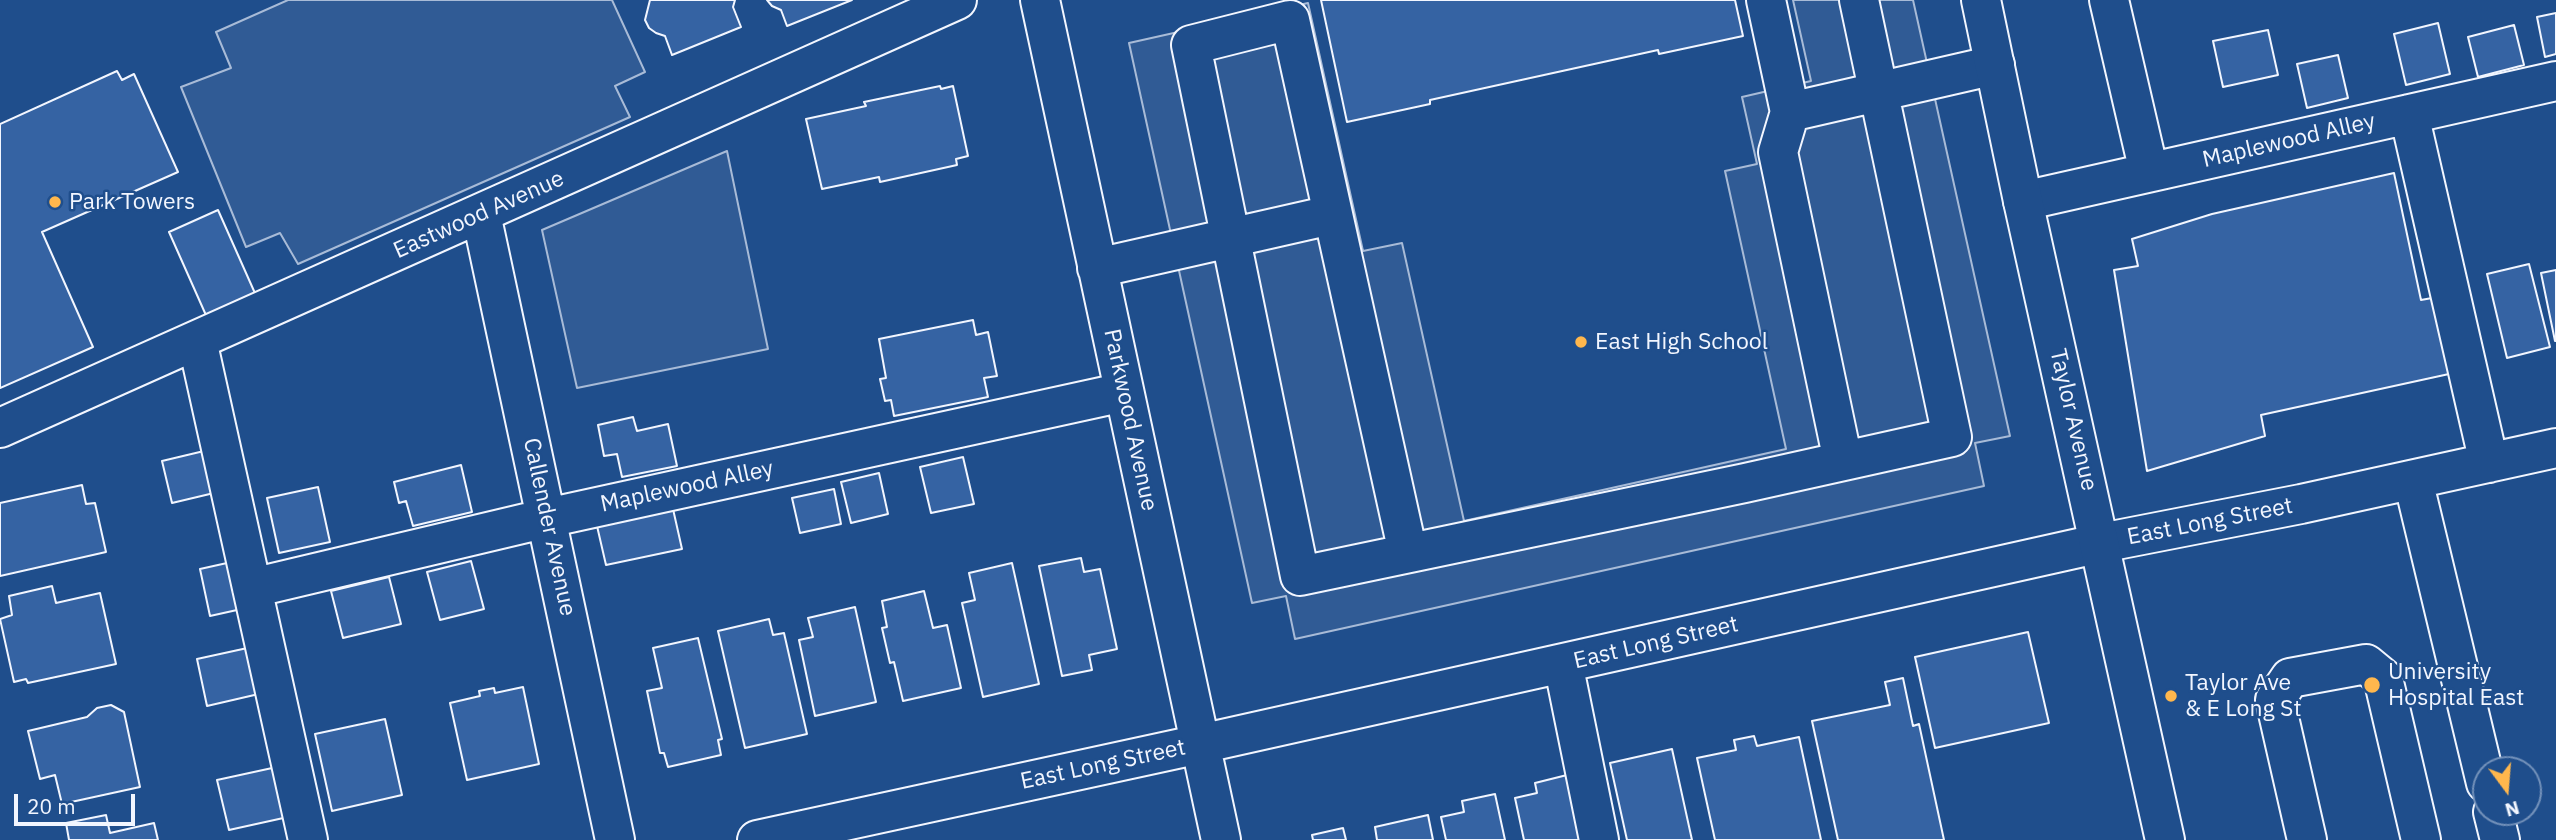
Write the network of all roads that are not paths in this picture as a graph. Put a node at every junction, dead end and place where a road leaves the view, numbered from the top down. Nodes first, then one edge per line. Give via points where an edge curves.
1 (957, 0) edge
2 (1040, 0) edge
3 (1766, 0) edge
4 (1858, 0) edge
5 (1981, 0) edge
6 (2109, 0) edge
7 (1995, 65) junction
8 (2556, 80) edge
9 (1879, 92) junction
10 (1790, 112) junction
11 (2409, 114) junction
12 (2149, 172) junction
13 (2023, 201) junction
14 (481, 214) junction
15 (1331, 215) junction
16 (1230, 238) junction
17 (1097, 268) junction
18 (197, 340) junction
19 (1124, 392) junction
20 (0, 428) edge
21 (2556, 448) edge
22 (1843, 461) junction
23 (2489, 463) junction
24 (2413, 480) junction
25 (547, 518) junction
26 (2101, 543) junction
27 (1408, 553) junction
28 (252, 588) junction
29 (1563, 663) junction
30 (1200, 744) junction
31 (2479, 756) edge
32 (308, 840) edge
33 (615, 840) edge
34 (757, 840) edge
35 (1221, 840) edge
36 (1599, 840) edge
37 (2165, 840) edge
38 (2307, 840) edge
39 (2421, 840) edge

1 - 14 street, Eastwood Avenue
2 - 17 street, Parkwood Avenue
3 - 10 street
4 - 9 street
5 - 7 street, Taylor Avenue
6 - 12 street
7 - 9 street
7 - 13 street, Taylor Avenue
8 - 11 street, Maplewood Alley
9 - 10 street
9 - 22 street via 1952,437
10 - 22 street via 1777,152
11 - 12 street, Maplewood Alley
11 - 23 street
12 - 13 street, Maplewood Alley
13 - 26 street, Taylor Avenue
14 - 18 street, Eastwood Avenue
14 - 25 street, Callender Avenue
15 - 16 street
15 - 16 street via 1290,20 1191,45
15 - 27 street
16 - 17 street
16 - 27 street via 1300,576
17 - 19 street, Parkwood Avenue
18 - 20 street, Eastwood Avenue
18 - 28 street
19 - 25 street, Maplewood Alley
19 - 30 street, Parkwood Avenue
21 - 23 street, East Long Street
22 - 27 street
23 - 24 street, East Long Street
24 - 26 street, East Long Street
24 - 31 street
25 - 28 street, Maplewood Alley
25 - 33 street, Callender Avenue
26 - 29 street, East Long Street
26 - 37 street, Taylor Avenue
28 - 32 street
29 - 30 street, East Long Street
29 - 36 street
30 - 34 street, East Long Street
30 - 35 street, Parkwood Avenue
38 - 39 street via 2275,700 2290,678 2365,664 2383,678

